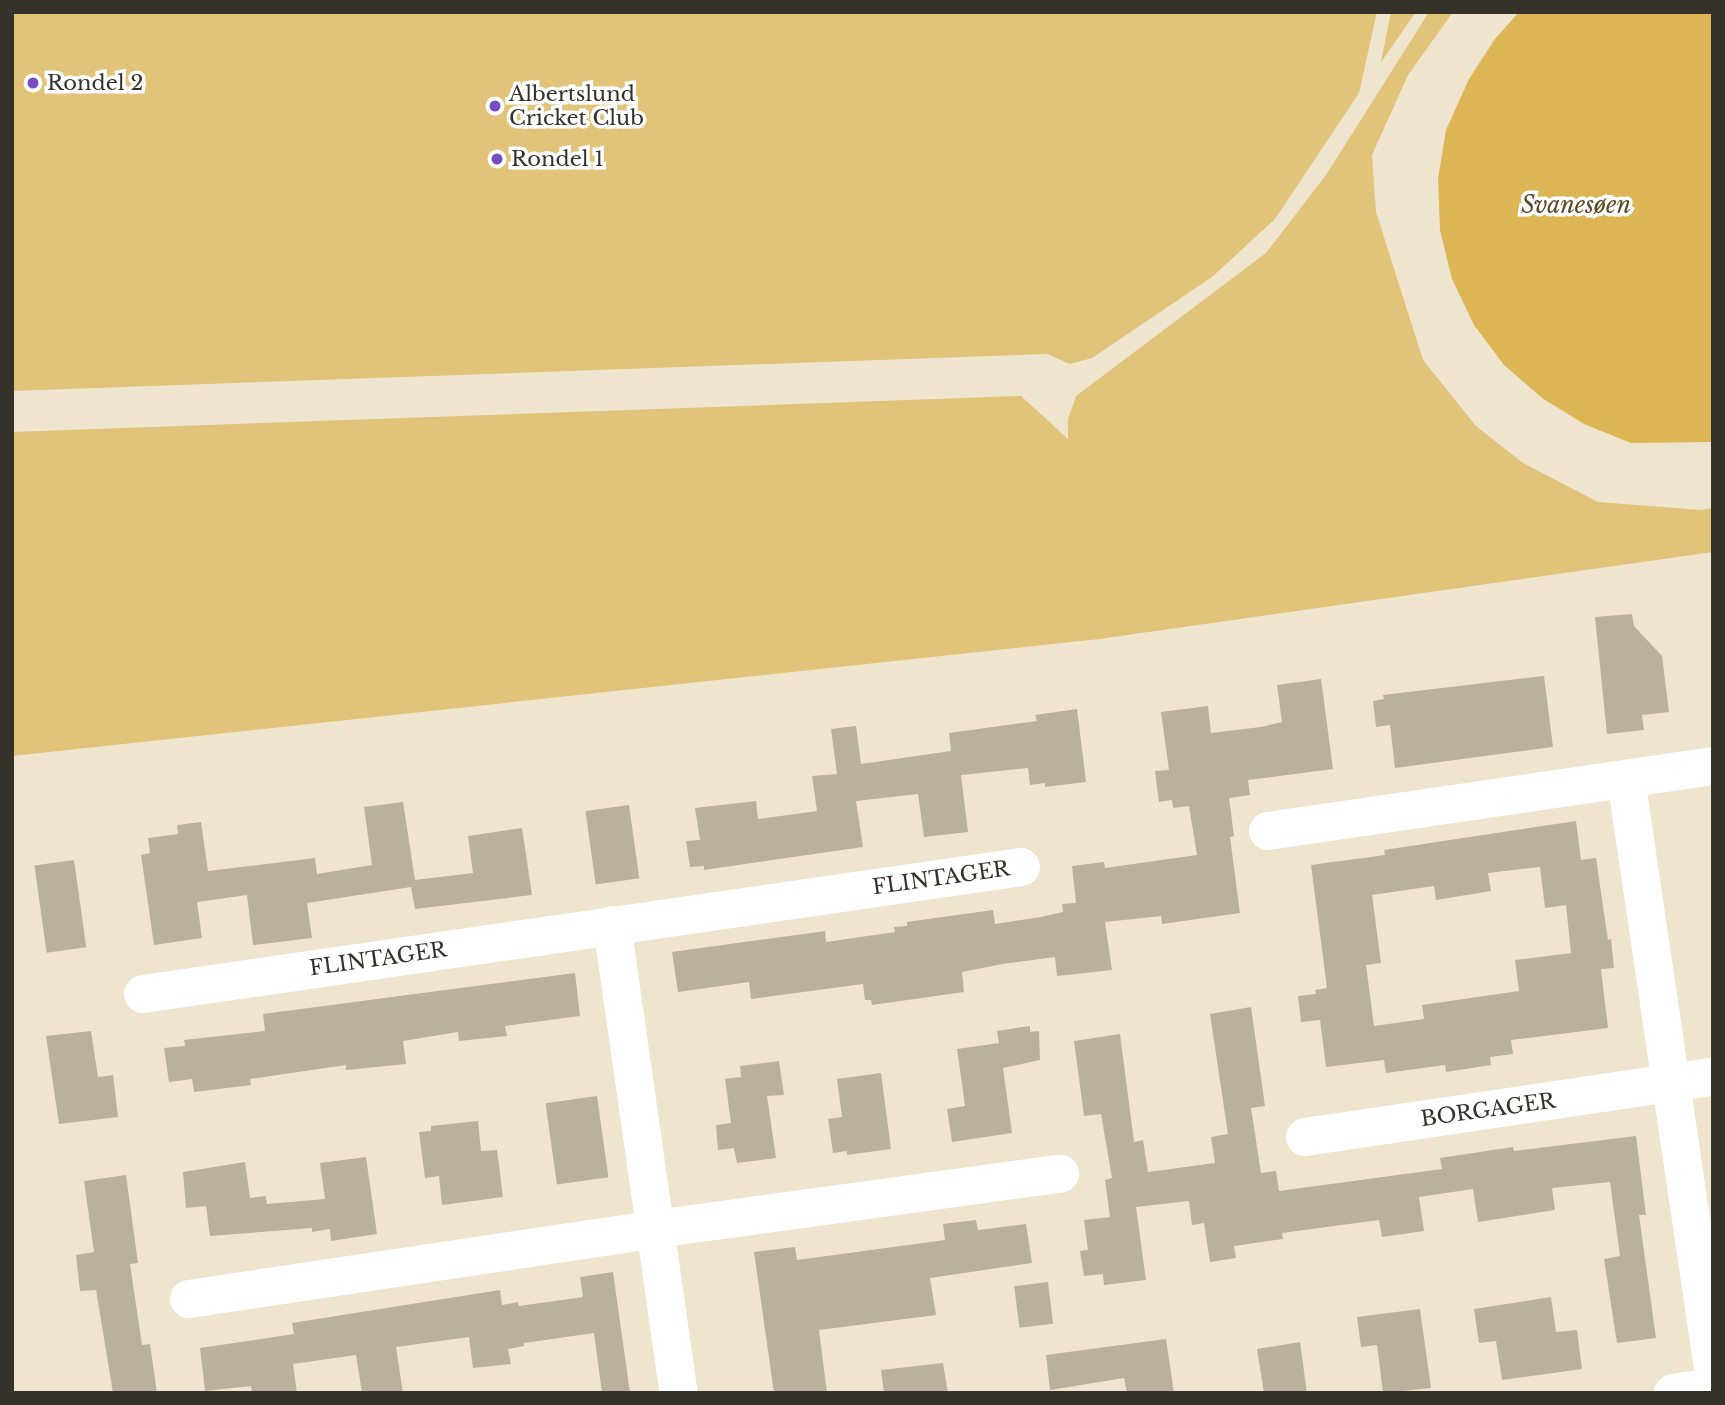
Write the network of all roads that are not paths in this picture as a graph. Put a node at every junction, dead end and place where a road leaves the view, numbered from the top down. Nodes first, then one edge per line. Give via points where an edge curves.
1 (1713, 766) edge
2 (1626, 779) junction
3 (1268, 831) dead end
4 (1021, 867) dead end
5 (612, 925) junction
6 (143, 994) dead end
7 (1713, 1077) edge
8 (1671, 1083) junction
9 (1305, 1137) dead end
10 (1060, 1174) dead end
11 (656, 1229) junction
12 (189, 1299) dead end
13 (1713, 1368) edge
14 (1713, 1387) edge
15 (679, 1393) edge
16 (1673, 1393) edge

1 - 2 street
2 - 3 street
2 - 8 street
4 - 5 street, FLINTAGER
5 - 6 street, FLINTAGER
5 - 11 street
7 - 8 street, BORGAGER
8 - 9 street, BORGAGER
8 - 13 street
10 - 11 street
11 - 12 street
11 - 15 street
14 - 16 street

